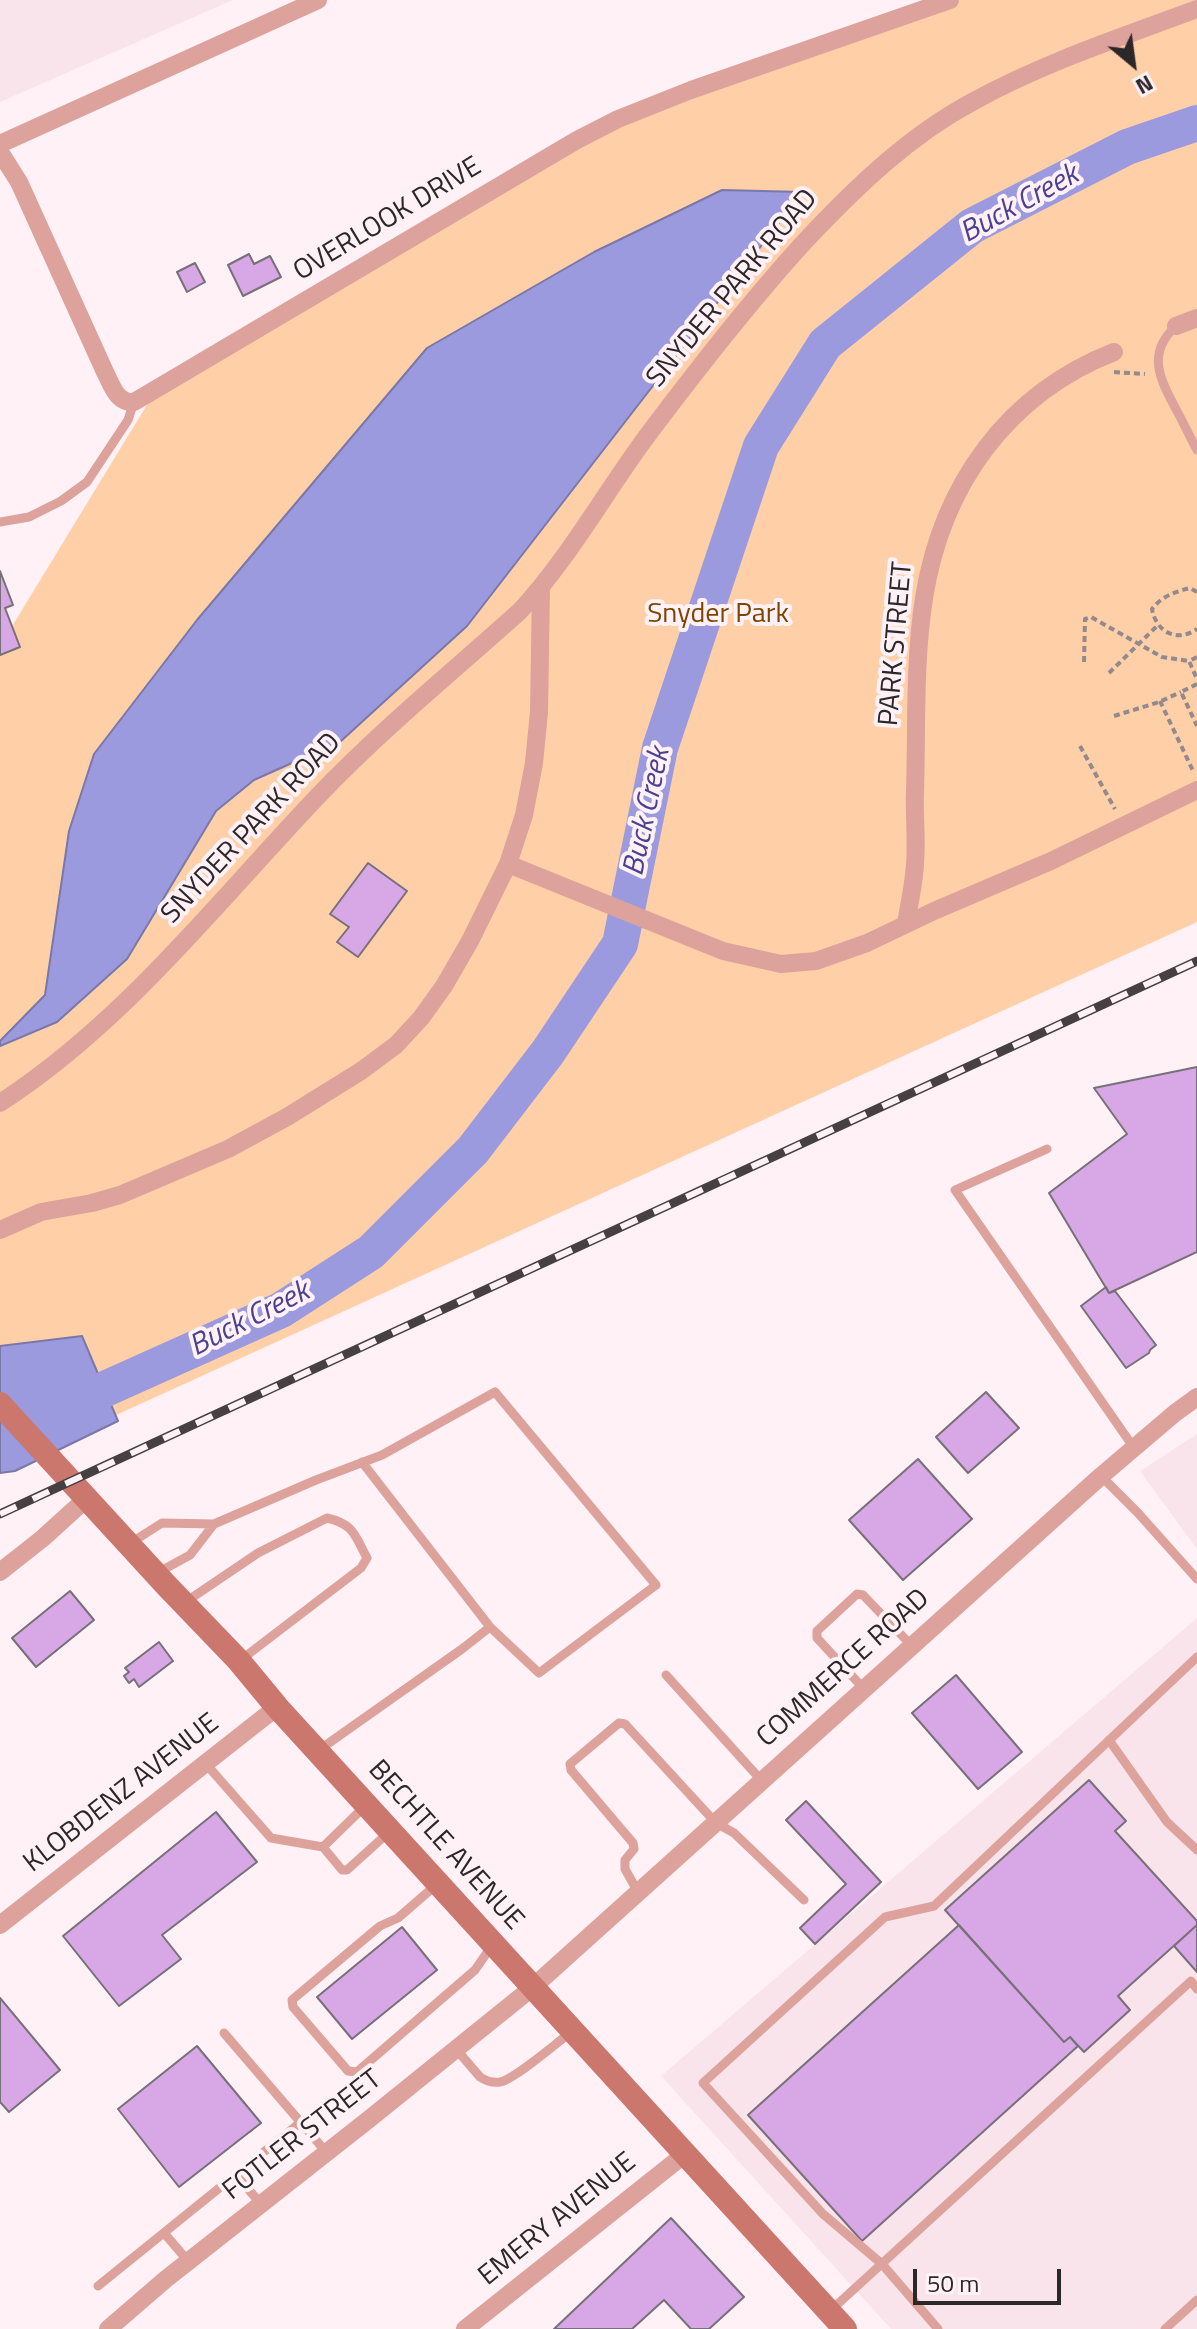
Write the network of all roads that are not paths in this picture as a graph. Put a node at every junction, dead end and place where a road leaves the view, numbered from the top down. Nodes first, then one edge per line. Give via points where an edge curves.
1 (318, 0) edge
2 (950, 0) edge
3 (1197, 9) edge
4 (0, 144) edge
5 (0, 152) edge
6 (1197, 318) edge
7 (1176, 326) joint
8 (1107, 354) road end
9 (134, 402) junction
10 (1197, 450) edge
11 (0, 522) edge
12 (541, 588) junction
13 (1197, 790) edge
14 (508, 864) junction
15 (906, 924) junction
16 (0, 1103) edge
17 (1047, 1149) dead end
18 (0, 1230) edge
19 (1197, 1397) edge
20 (0, 1404) edge
21 (1134, 1448) junction
22 (362, 1462) junction
23 (1101, 1476) junction
24 (87, 1498) junction
25 (214, 1524) junction
26 (129, 1544) junction
27 (0, 1572) edge
28 (156, 1574) junction
29 (1197, 1579) edge
30 (183, 1603) junction
31 (490, 1627) junction
32 (912, 1646) junction
33 (1197, 1657) edge
34 (239, 1661) junction
35 (666, 1675) dead end
36 (864, 1689) junction
37 (277, 1707) junction
38 (1109, 1740) junction
39 (318, 1751) junction
40 (206, 1764) junction
41 (762, 1781) junction
42 (367, 1805) junction
43 (716, 1823) junction
44 (391, 1831) junction
45 (323, 1847) junction
46 (1197, 1850) edge
47 (438, 1883) junction
48 (638, 1892) junction
49 (804, 1900) dead end
50 (0, 1925) edge
51 (494, 1944) junction
52 (533, 1987) junction
53 (1197, 1989) edge
54 (573, 2031) junction
55 (224, 2033) dead end
56 (456, 2049) junction
57 (301, 2122) junction
58 (327, 2153) junction
59 (685, 2154) junction
60 (236, 2175) junction
61 (261, 2204) junction
62 (164, 2233) junction
63 (188, 2261) junction
64 (882, 2264) junction
65 (98, 2286) dead end
66 (1197, 2300) edge
67 (836, 2323) edge
68 (108, 2329) edge
69 (465, 2329) edge
70 (938, 2329) edge
71 (1165, 2329) edge

1 - 4 street
2 - 9 street, OVERLOOK DRIVE via 618,119
3 - 12 street, SNYDER PARK ROAD via 1015,80 933,126 886,162 776,272 729,329
5 - 9 street via 19,182 105,372 119,398
6 - 7 street
7 - 10 lane via 1160,349 1159,374
8 - 15 street, PARK STREET via 1036,394 1010,418 962,482 947,513 924,598 915,864
9 - 11 lane via 87,482 29,517
12 - 14 street via 534,763
12 - 16 street, SNYDER PARK ROAD via 319,795 119,1007 61,1059
13 - 15 street
14 - 15 street via 723,951 781,964 816,961
14 - 18 street via 444,986 396,1045 361,1071 228,1149 120,1195 41,1212
17 - 21 lane via 955,1190
19 - 21 street, COMMERCE ROAD
20 - 24 main road, BECHTLE AVENUE
21 - 23 street, COMMERCE ROAD
22 - 25 lane
22 - 31 lane
22 - 31 lane via 495,1392 656,1585 539,1673
23 - 29 lane
23 - 32 street, COMMERCE ROAD
24 - 26 main road, BECHTLE AVENUE
24 - 27 street
25 - 26 lane via 162,1523
25 - 28 lane via 190,1555
26 - 28 main road, BECHTLE AVENUE
28 - 30 main road, BECHTLE AVENUE
30 - 34 main road, BECHTLE AVENUE
30 - 34 lane via 258,1553 327,1518 351,1528 367,1558 361,1568
31 - 39 lane
32 - 36 street, COMMERCE ROAD
32 - 36 lane via 857,1594 817,1631 817,1638
33 - 38 lane
34 - 37 main road, BECHTLE AVENUE
35 - 41 lane
36 - 41 street, COMMERCE ROAD
37 - 39 main road, BECHTLE AVENUE
37 - 40 street, KLOBDENZ AVENUE
38 - 46 lane via 1167,1822
38 - 64 lane via 934,1906 885,1917 703,2083 823,2214
39 - 42 main road, BECHTLE AVENUE
40 - 45 lane via 271,1838
40 - 50 street, KLOBDENZ AVENUE
41 - 43 street, COMMERCE ROAD
42 - 44 main road, BECHTLE AVENUE
42 - 45 lane
43 - 48 street, COMMERCE ROAD
43 - 48 lane via 625,1724 619,1723 570,1764 633,1843 625,1869
43 - 49 lane via 734,1833
44 - 45 lane via 347,1870
44 - 47 main road, BECHTLE AVENUE
47 - 51 main road, BECHTLE AVENUE
47 - 51 lane via 292,2000 348,2071 357,2072 475,1970
48 - 52 street, COMMERCE ROAD
51 - 52 main road, BECHTLE AVENUE
52 - 54 main road, BECHTLE AVENUE
52 - 56 street, FOTLER STREET
53 - 64 lane via 1191,1981
54 - 56 lane via 499,2082 480,2077
54 - 59 main road, BECHTLE AVENUE
55 - 57 lane
56 - 58 street, FOTLER STREET
57 - 58 lane
57 - 60 lane
58 - 61 street, FOTLER STREET
59 - 67 main road, BECHTLE AVENUE
59 - 69 street, EMERY AVENUE
60 - 61 lane
60 - 62 lane
61 - 63 street, FOTLER STREET
62 - 63 lane
62 - 65 lane
63 - 68 street, FOTLER STREET
64 - 67 lane
64 - 70 lane
66 - 71 lane

